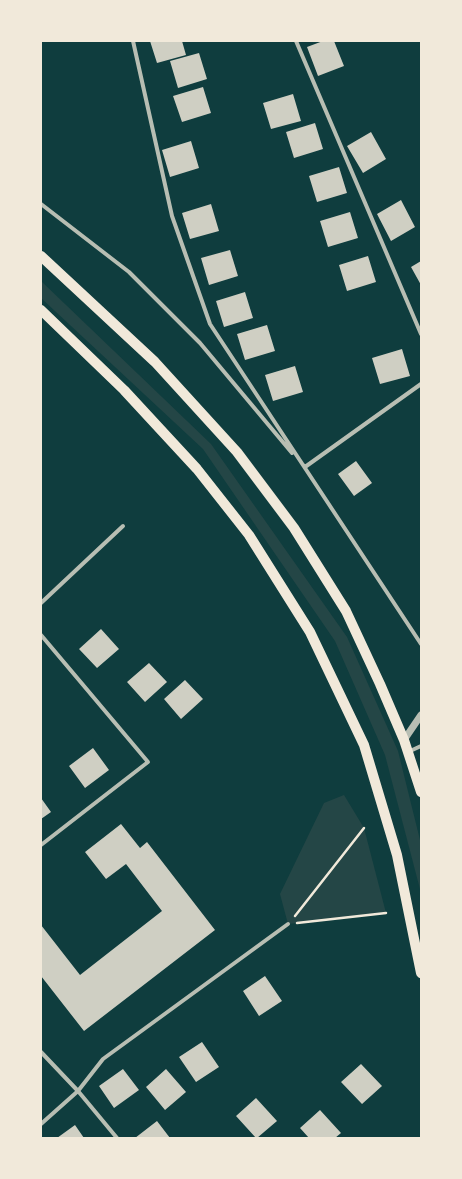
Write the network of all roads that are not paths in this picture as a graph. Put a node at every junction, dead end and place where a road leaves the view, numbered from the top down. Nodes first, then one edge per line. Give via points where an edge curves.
1 (133, 41) edge
2 (296, 41) edge
3 (41, 204) edge
4 (41, 256) edge
5 (41, 310) edge
6 (421, 334) edge
7 (421, 384) edge
8 (305, 467) junction
9 (123, 526) dead end
10 (41, 603) edge
11 (41, 635) edge
12 (421, 644) edge
13 (421, 715) edge
14 (404, 740) junction
15 (421, 746) edge
16 (408, 752) junction
17 (421, 792) edge
18 (41, 845) edge
19 (288, 924) road end
20 (421, 973) edge
21 (41, 1052) edge
22 (78, 1091) junction
23 (41, 1124) edge
24 (117, 1138) edge

1 - 8 street via 172,216 210,324
2 - 6 street
3 - 8 street via 129,272 200,343
4 - 14 main road via 155,362 237,452 294,528 346,611
5 - 20 main road via 124,390 197,469 249,535 310,632 364,745 397,855
7 - 8 street
8 - 12 street
9 - 10 street
11 - 18 street via 148,762
13 - 14 street
14 - 16 main road
15 - 16 street
16 - 17 main road
19 - 22 street via 103,1059
21 - 22 street
22 - 23 street
22 - 24 street

